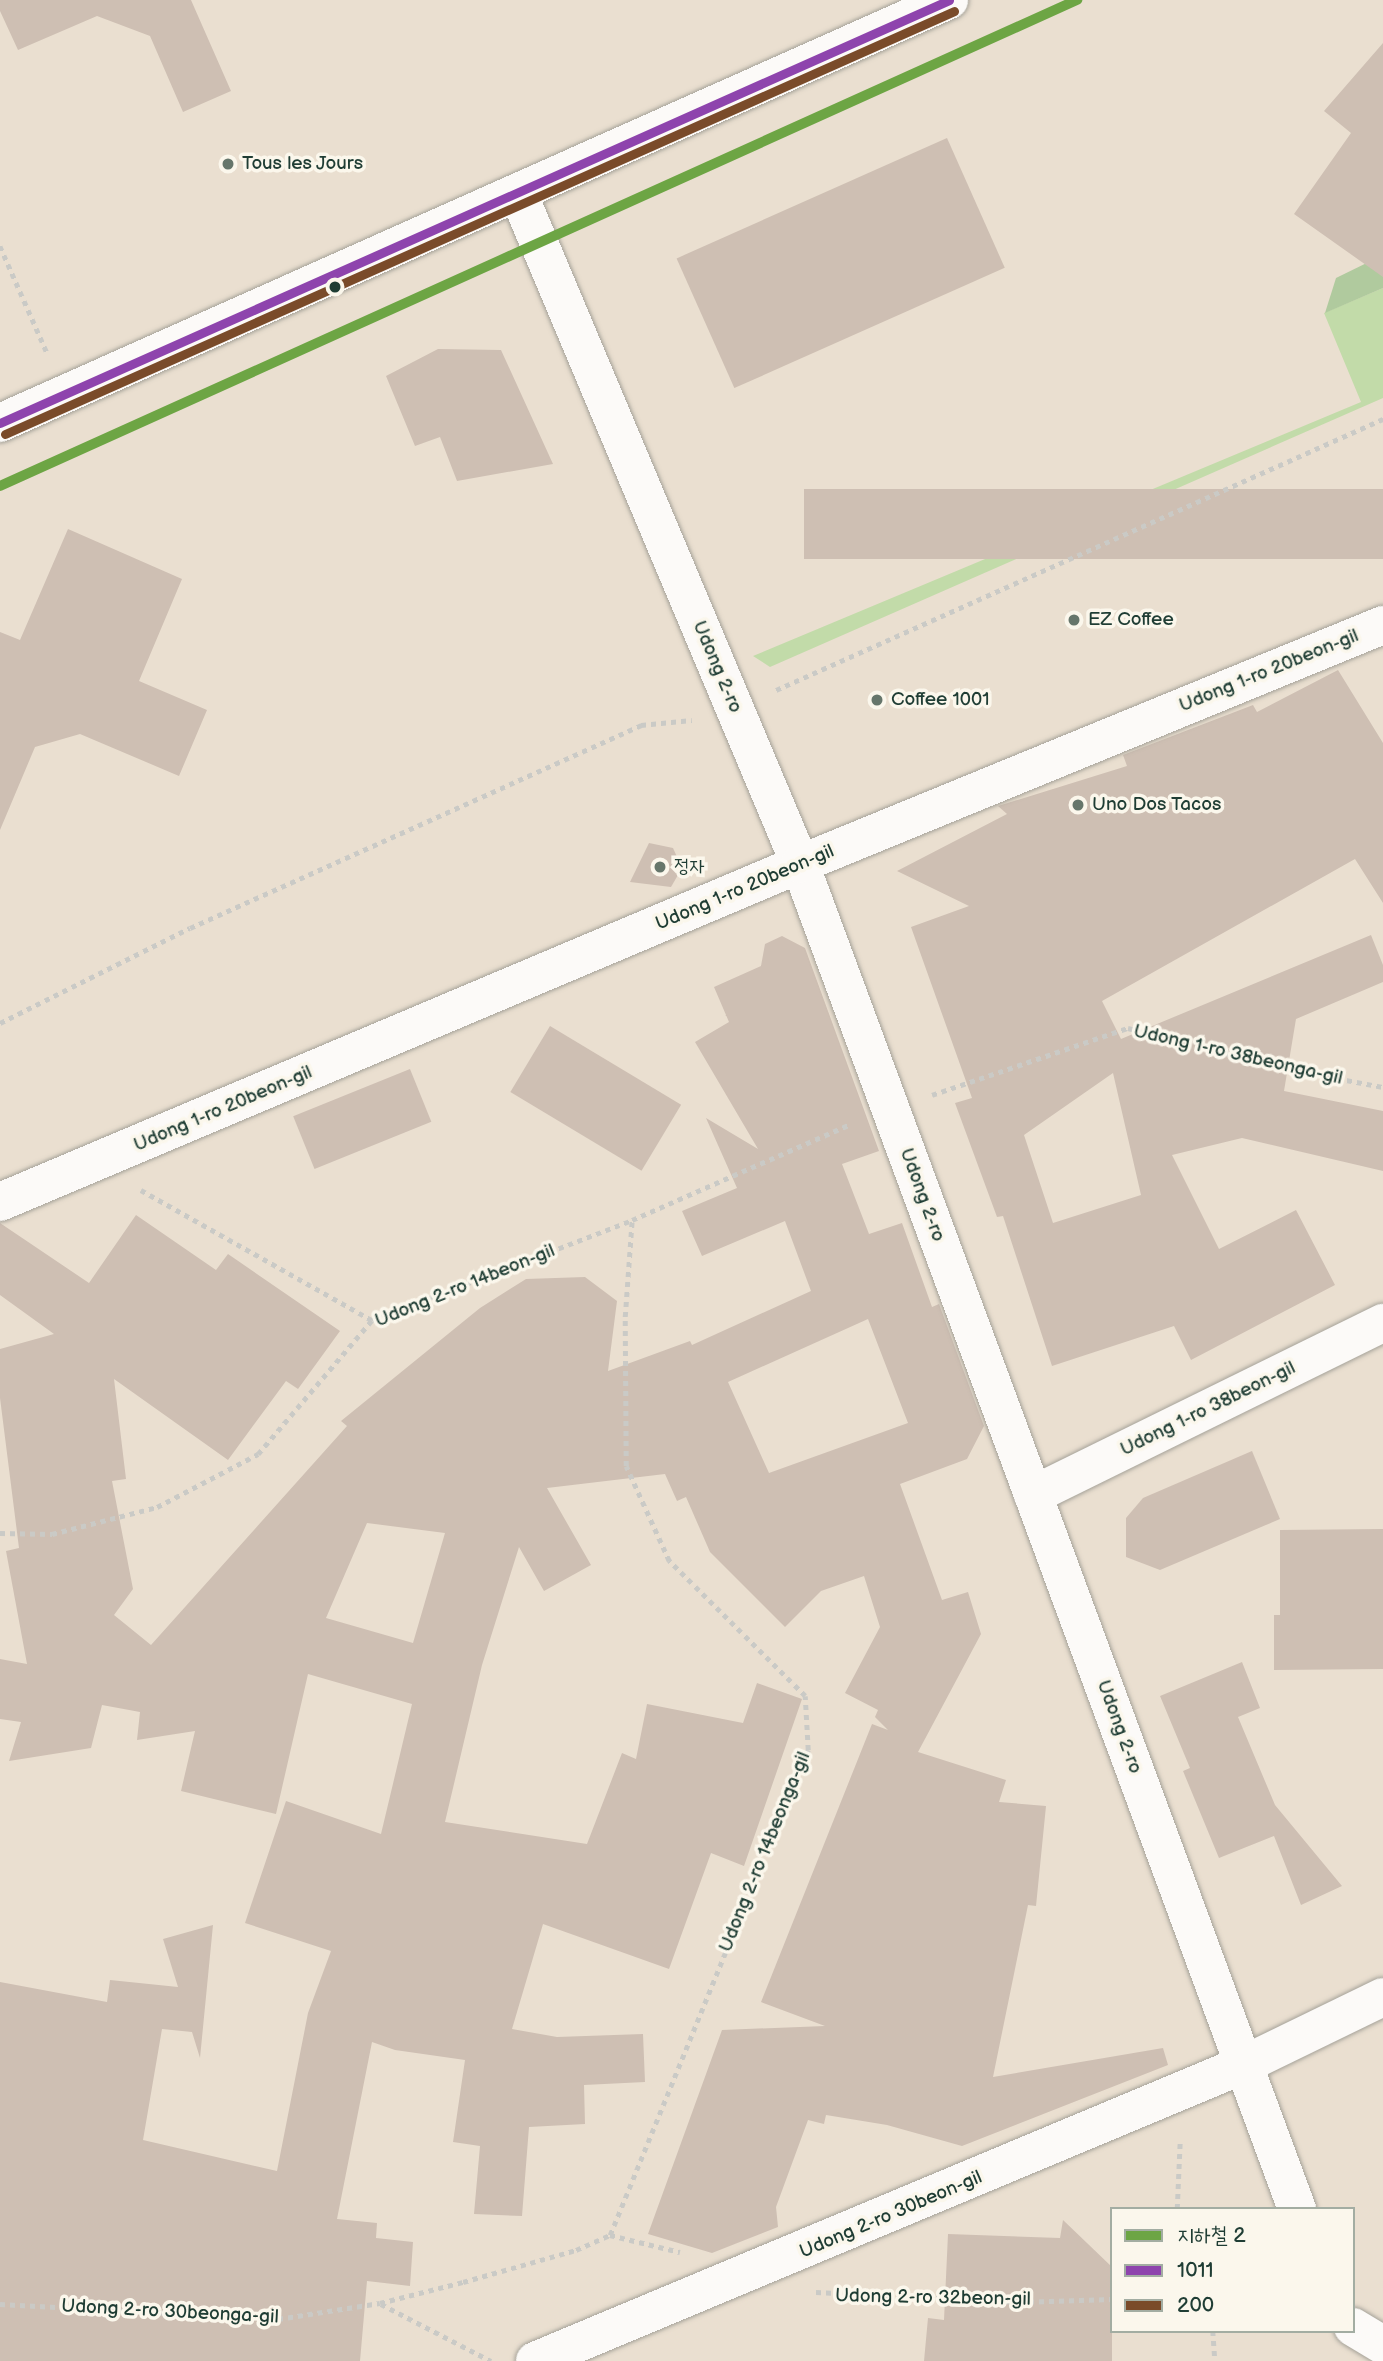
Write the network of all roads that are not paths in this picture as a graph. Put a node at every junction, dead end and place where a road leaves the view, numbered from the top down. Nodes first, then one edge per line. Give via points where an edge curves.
1 (949, 0) edge
2 (518, 193) junction
3 (0, 423) edge
4 (1383, 625) edge
5 (800, 864) junction
6 (0, 1202) edge
7 (1383, 1323) edge
8 (1033, 1495) junction
9 (1383, 1997) edge
10 (1245, 2064) junction
11 (1296, 2207) edge
12 (1355, 2328) edge
13 (1383, 2345) edge
14 (535, 2361) edge

1 - 2 street
2 - 3 street
2 - 5 street, Udong 2-ro
4 - 5 street, Udong 1-ro 20beon-gil
5 - 6 street, Udong 1-ro 20beon-gil
5 - 8 street, Udong 2-ro
7 - 8 street, Udong 1-ro 38beon-gil
8 - 10 street, Udong 2-ro
9 - 10 street, Udong 2-ro 30beon-gil
10 - 11 street, Udong 2-ro
10 - 14 street, Udong 2-ro 30beon-gil
12 - 13 street

